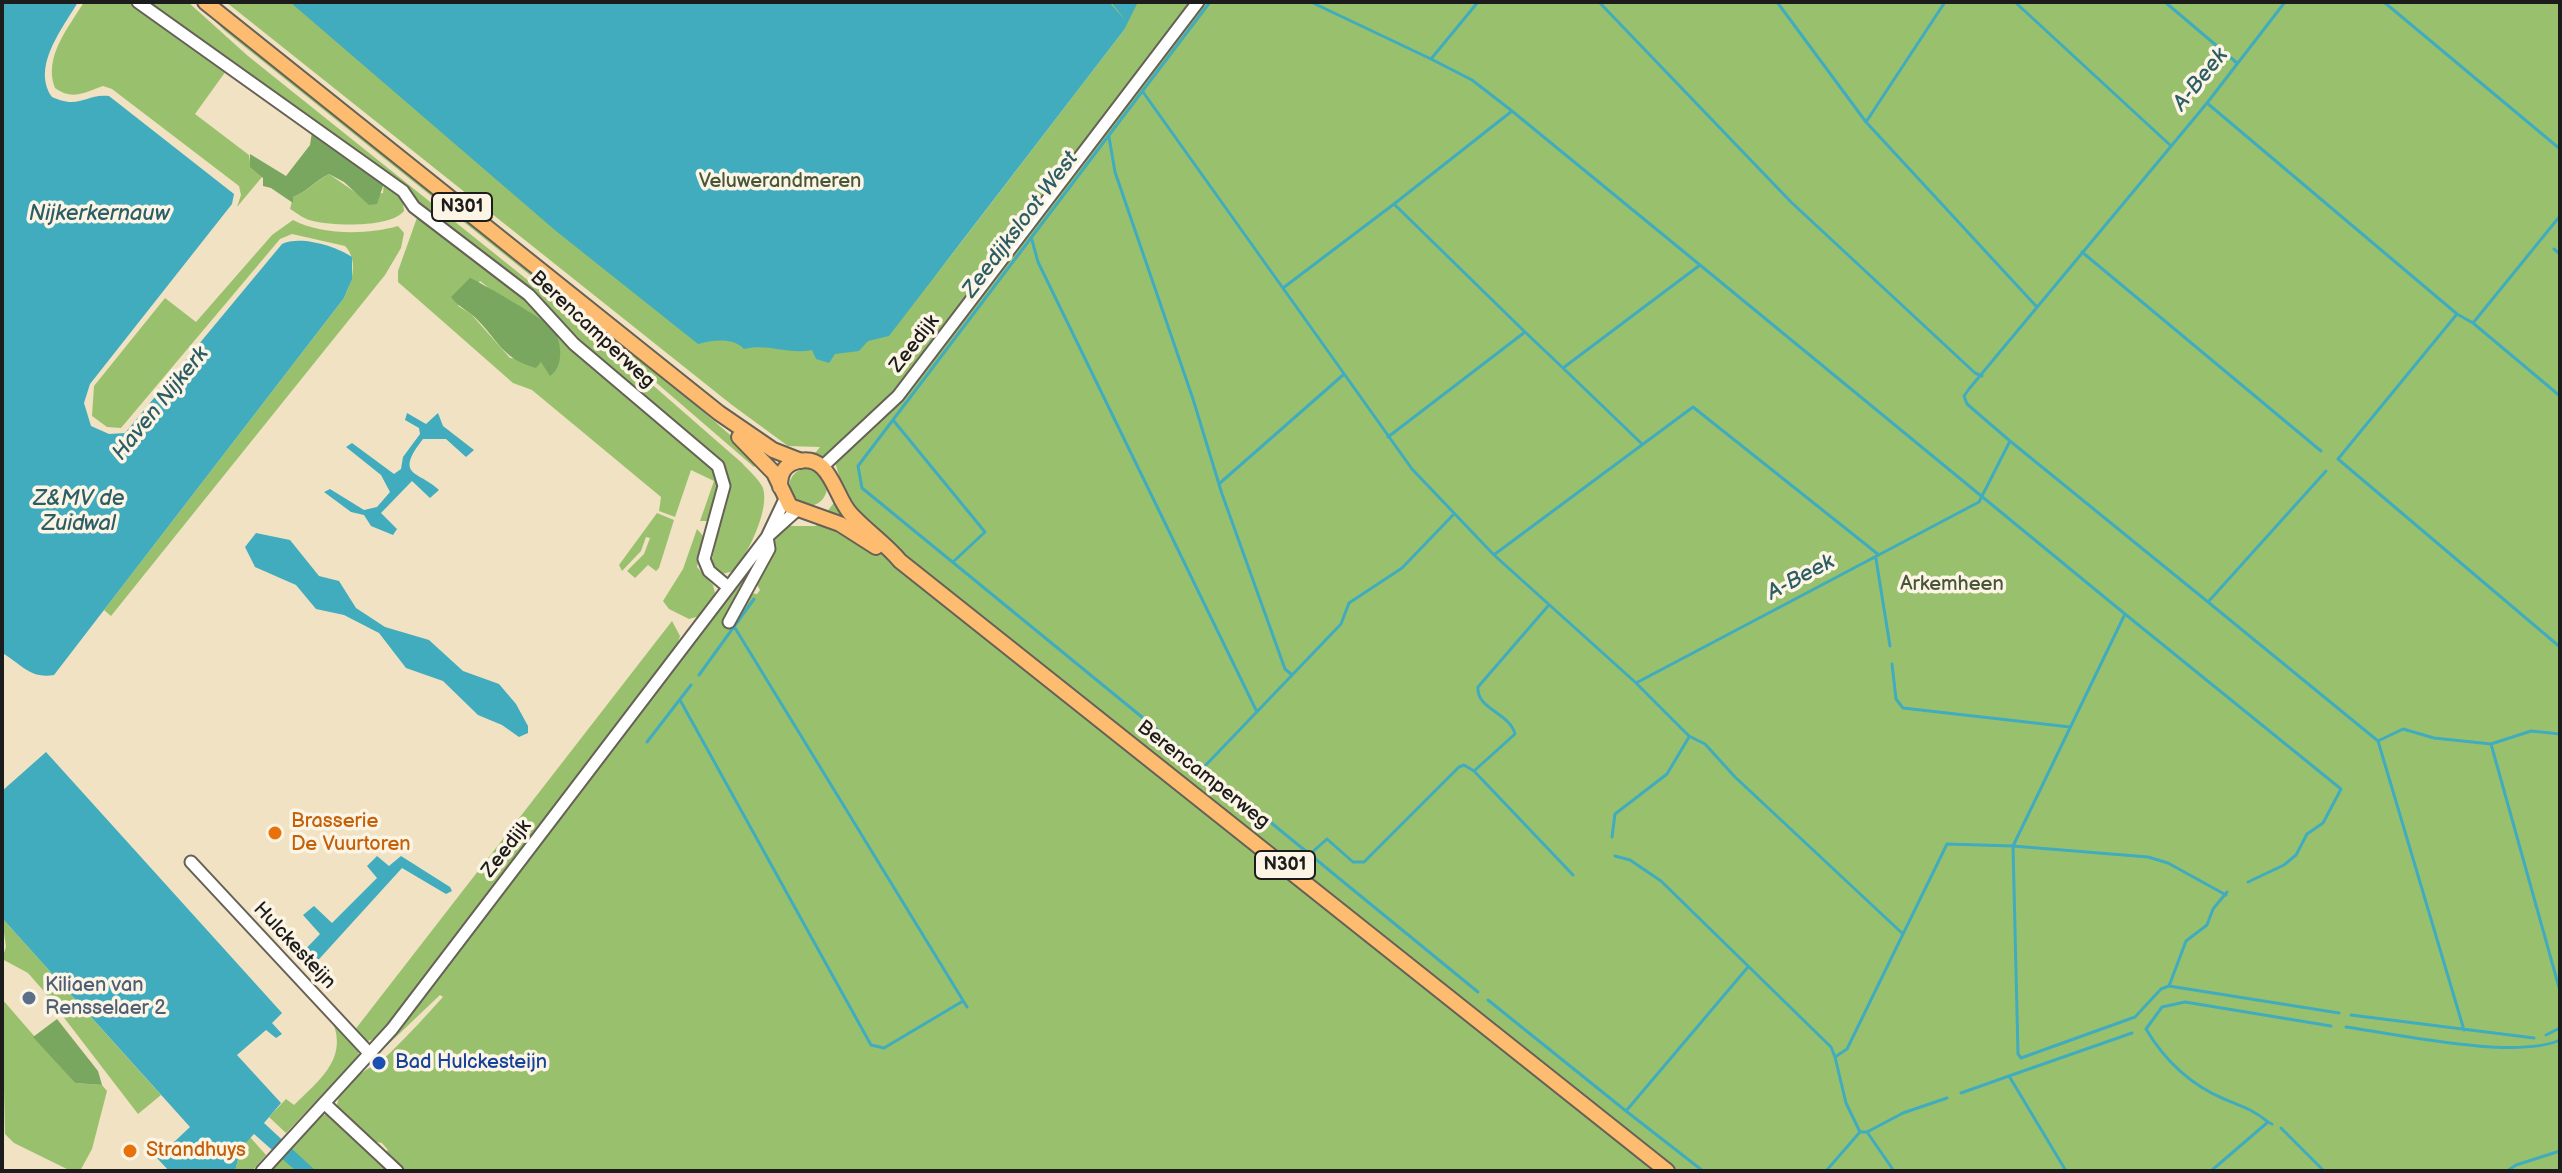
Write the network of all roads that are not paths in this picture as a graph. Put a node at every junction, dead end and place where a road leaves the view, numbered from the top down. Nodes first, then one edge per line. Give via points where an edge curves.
1 (138, 2) edge
2 (205, 2) edge
3 (1198, 2) edge
4 (719, 413) junction
5 (802, 461) junction
6 (822, 467) junction
7 (837, 491) junction
8 (782, 493) junction
9 (804, 512) junction
10 (767, 537) junction
11 (900, 561) junction
12 (728, 587) junction
13 (729, 622) dead end
14 (191, 862) dead end
15 (370, 1054) junction
16 (324, 1103) junction
17 (262, 1171) edge
18 (397, 1171) edge
19 (1667, 1171) edge

1 - 12 street, Berencamperweg via 403,191 414,207 529,295 618,384 718,466 724,486 704,559 709,571
2 - 4 main road, Berencamperweg / N301
3 - 6 street, Zeedijk via 898,396
4 - 5 main road, Berencamperweg / N301 via 773,450
4 - 8 main road, Berencamperweg / N301 via 764,461
5 - 6 main road
5 - 8 main road via 784,469
6 - 7 main road
7 - 9 main road via 832,506 822,513
7 - 11 main road, Berencamperweg / N301 via 848,512
8 - 9 main road
8 - 10 street, Zeedijk
9 - 10 street, Zeedijk
9 - 11 main road, Berencamperweg / N301 via 840,524
10 - 12 street, Zeedijk
10 - 13 street, Zeedijk via 769,549
11 - 19 main road, Berencamperweg / N301
12 - 15 street, Zeedijk
14 - 15 street, Hulckesteijn
15 - 16 street, Zeedijk
16 - 17 street, Zeedijk
16 - 18 street

